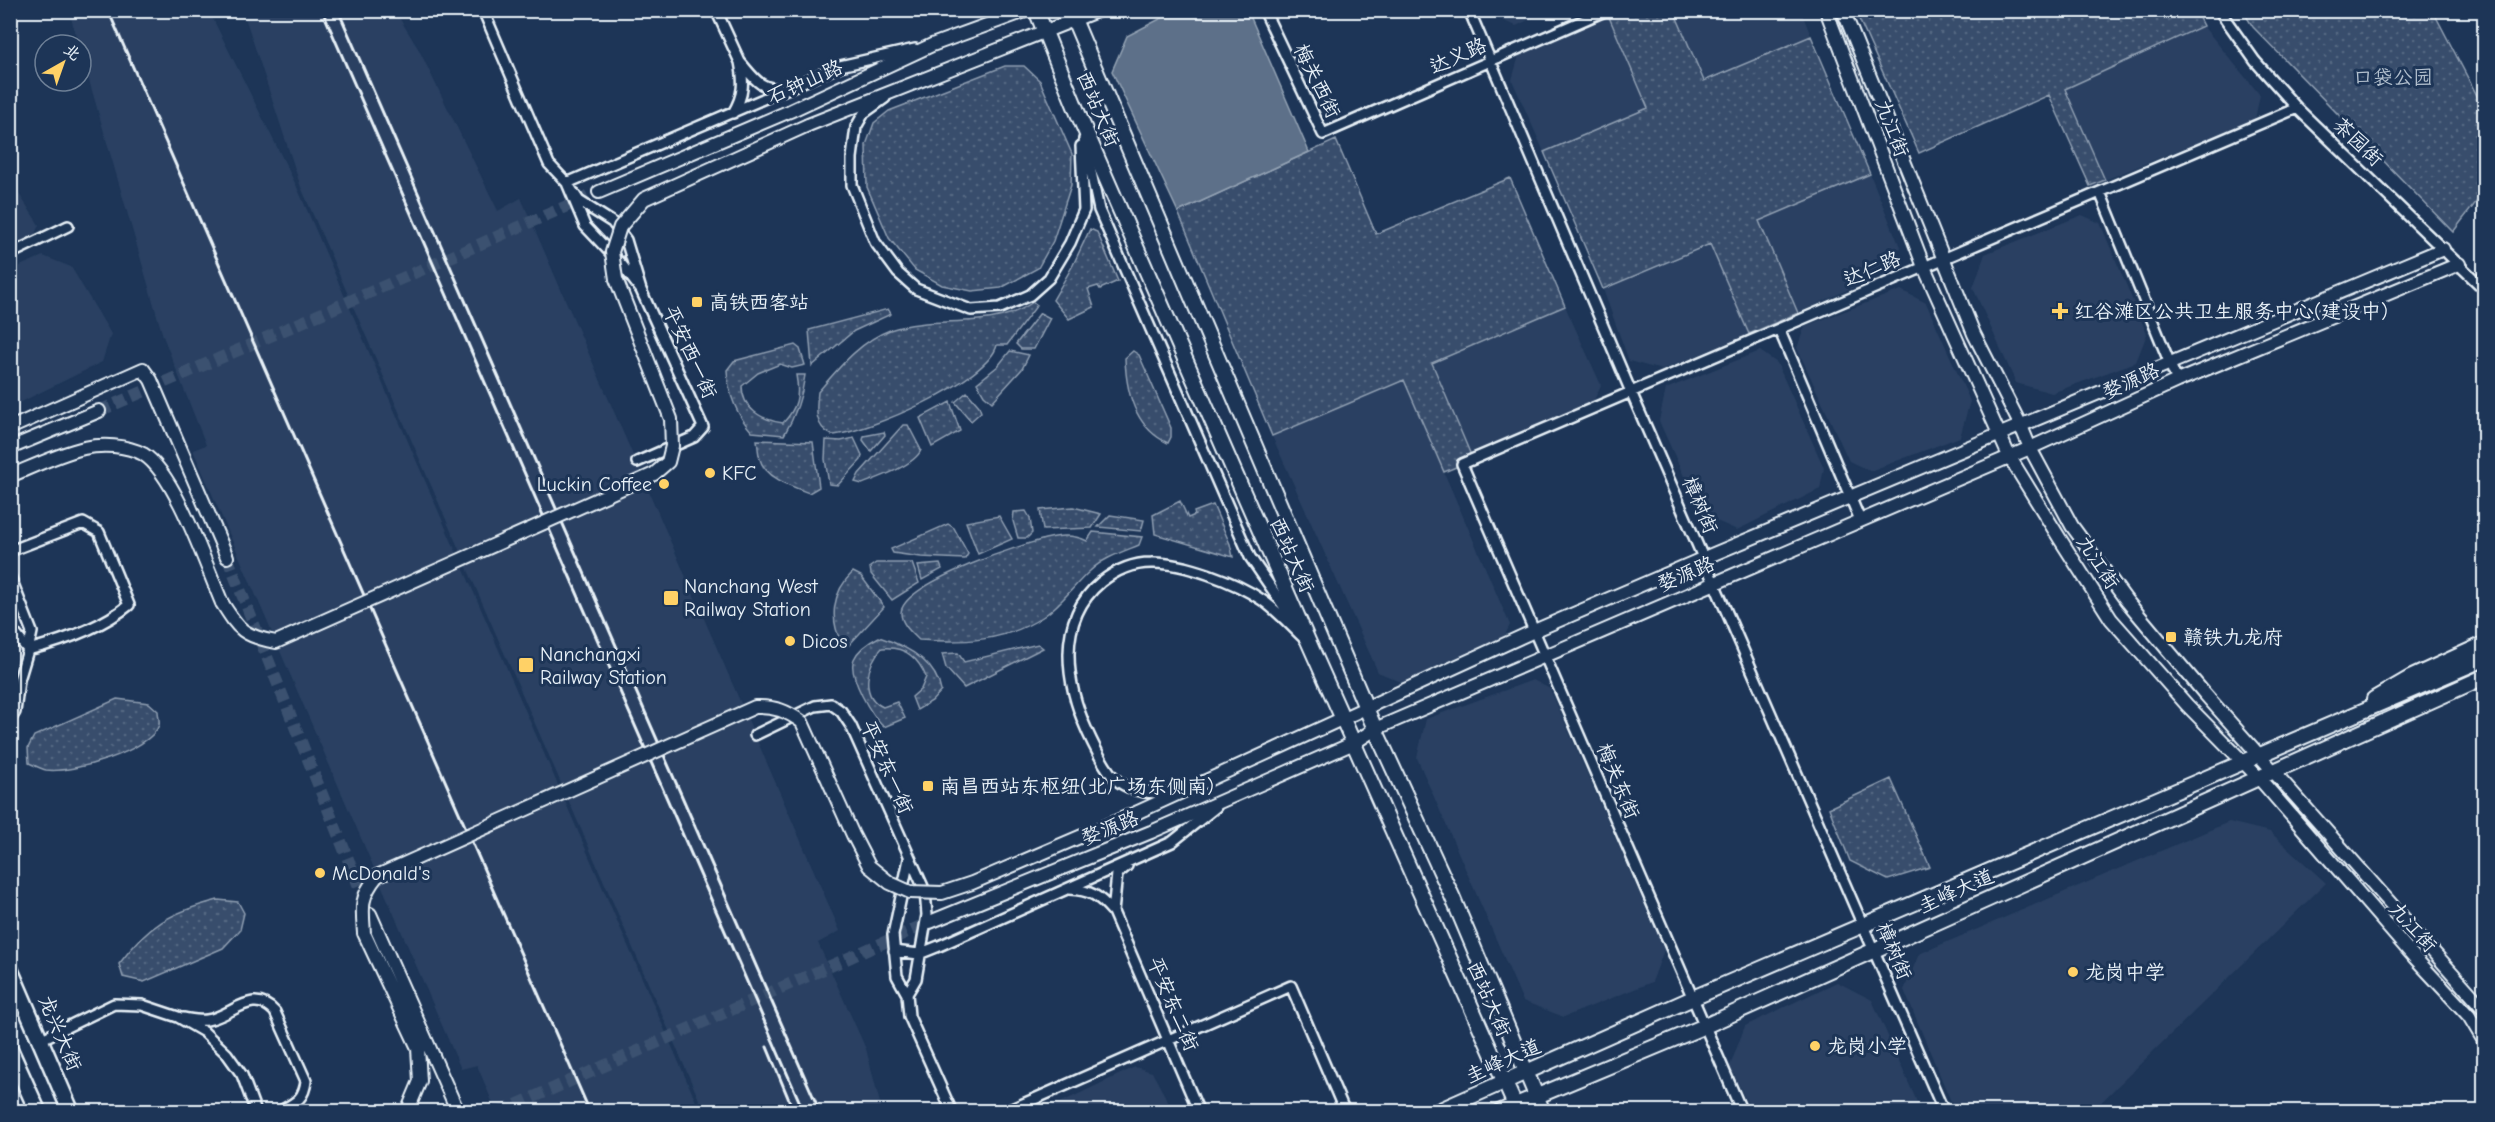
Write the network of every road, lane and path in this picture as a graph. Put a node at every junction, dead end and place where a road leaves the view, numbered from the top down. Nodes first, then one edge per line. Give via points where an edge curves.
1 (483, 10) edge
2 (716, 10) edge
3 (1028, 10) edge
4 (1036, 10) edge
5 (1099, 10) edge
6 (1264, 10) edge
7 (1469, 10) edge
8 (1607, 10) edge
9 (1826, 10) edge
10 (1843, 10) edge
11 (2220, 10) edge
12 (1072, 16) edge
13 (1044, 31) junction
14 (932, 45) junction
15 (1492, 60) junction
16 (740, 62) junction
17 (786, 89) junction
18 (890, 95) junction
19 (2297, 108) junction
20 (733, 113) junction
21 (1080, 116) junction
22 (1323, 134) joint
23 (567, 183) junction
24 (599, 192) tunnel mouth
25 (2100, 192) junction
26 (68, 226) dead end
27 (2443, 249) junction
28 (10, 254) edge
29 (1943, 259) junction
30 (2459, 264) junction
31 (1924, 267) junction
32 (2484, 289) edge
33 (641, 290) junction
34 (1779, 329) junction
35 (2169, 362) junction
36 (2177, 381) junction
37 (1631, 392) junction
38 (99, 411) tunnel mouth
39 (2021, 426) junction
40 (10, 428) edge
41 (2001, 435) junction
42 (10, 448) edge
43 (2030, 448) junction
44 (2009, 456) junction
45 (637, 462) dead end
46 (1462, 464) joint
47 (10, 476) edge
48 (1851, 498) junction
49 (1860, 520) junction
50 (10, 551) edge
51 (226, 557) tunnel mouth
52 (1704, 558) junction
53 (10, 576) edge
54 (1715, 583) junction
55 (10, 627) edge
56 (1534, 631) junction
57 (1309, 643) junction
58 (2484, 644) edge
59 (28, 650) junction
60 (1545, 656) junction
61 (2484, 659) edge
62 (2484, 678) edge
63 (2484, 687) edge
64 (1368, 709) junction
65 (2345, 717) junction
66 (1344, 719) junction
67 (10, 720) edge
68 (1375, 729) junction
69 (2364, 732) junction
70 (755, 735) dead end
71 (1354, 743) junction
72 (2261, 756) junction
73 (2243, 762) junction
74 (2274, 771) junction
75 (2259, 777) junction
76 (1176, 794) junction
77 (1225, 801) junction
78 (1135, 858) junction
79 (909, 859) junction
80 (1067, 889) junction
81 (1113, 912) junction
82 (370, 914) tunnel mouth
83 (930, 922) tunnel mouth
84 (1863, 926) junction
85 (1874, 949) junction
86 (894, 951) junction
87 (919, 954) junction
88 (10, 970) edge
89 (907, 994) junction
90 (1693, 998) junction
91 (2484, 1009) edge
92 (178, 1017) junction
93 (1704, 1026) junction
94 (40, 1040) junction
95 (1169, 1041) junction
96 (2484, 1041) edge
97 (10, 1050) edge
98 (1527, 1071) junction
99 (1504, 1081) junction
100 (1537, 1096) junction
101 (1516, 1108) edge
102 (38, 1112) edge
103 (71, 1112) edge
104 (256, 1112) edge
105 (279, 1112) edge
106 (407, 1112) edge
107 (458, 1112) edge
108 (952, 1112) edge
109 (1005, 1112) edge
110 (1199, 1112) edge
111 (1345, 1112) edge
112 (1436, 1112) edge
113 (1499, 1112) edge
114 (1543, 1112) edge
115 (1742, 1112) edge
116 (1944, 1112) edge

1 - 23 street via 549,164
2 - 16 street
3 - 14 street, 石钟山路
4 - 13 main road, 西站大街
5 - 12 street
6 - 22 street, 梅关西街
7 - 15 street, 樟树街
8 - 15 street, 达义路
9 - 31 street, 九江街
10 - 29 street, 九江街
11 - 19 street, 茶园街 via 2255,61
12 - 13 street
12 - 64 main road, 西站大街
13 - 18 street
13 - 21 main road, 西站大街
14 - 17 street via 840,66
14 - 24 street, 石钟山路 via 790,111
15 - 22 street, 达义路
15 - 37 street, 樟树街
16 - 17 street via 768,89
16 - 20 street via 744,82 741,100
17 - 20 street
18 - 21 street via 864,113 856,127 852,184 875,242 898,273 916,289 971,310 1000,308 1030,295 1049,278 1070,243 1084,210
18 - 47 street, bridge via 808,125 644,199 620,227 612,252 616,279 671,419 668,462 654,474 276,642 258,639 239,629 222,603 174,489 159,468 142,454 117,446 86,448
19 - 25 street, 达仁路
19 - 27 street, 茶园街
20 - 23 street
21 - 57 main road, 西站大街
21 - 57 street via 1099,210 1212,471 1250,557
23 - 33 street via 585,226
23 - 33 street via 579,201 612,222 626,240
25 - 29 street, 达仁路
25 - 35 street
26 - 28 street
27 - 30 street, 茶园街
27 - 35 street, 婺源路
29 - 31 street, 达仁路
29 - 39 street, 九江街 via 1974,334
30 - 32 street, 茶园街
30 - 36 street, 婺源路
31 - 34 street, 达仁路
31 - 41 street, 九江街
33 - 45 street, 平安西一街 via 703,427 694,437
34 - 37 street, 达仁路
34 - 48 street
35 - 36 street
35 - 39 street, 婺源路
36 - 43 street, 婺源路
37 - 46 street, 达仁路
37 - 52 street, 樟树街
38 - 42 street
39 - 41 street, 婺源路
39 - 43 street, 九江街
40 - 51 street via 143,369
41 - 44 street, 九江街
41 - 48 street, 婺源路
43 - 44 street, 婺源路
43 - 72 street, 九江街 via 2072,526 2126,600
44 - 49 street, 婺源路
44 - 73 street, 九江街 via 2111,619
46 - 56 street, 梅关东街
48 - 49 street
48 - 52 street, 婺源路
49 - 54 street, 婺源路
50 - 59 street via 82,523 99,532 129,605 117,615 61,641
52 - 54 street, 樟树街
52 - 56 street, 婺源路
53 - 59 street via 32,632
54 - 60 street, 婺源路
54 - 84 street, 樟树街
55 - 59 street
56 - 60 street, 梅关东街
56 - 64 street, 婺源路
57 - 66 main road, 西站大街
57 - 76 street via 1262,600 1226,582 1178,566 1150,563 1128,567 1094,588 1078,609 1070,639 1068,667 1078,711 1118,782 1139,792
58 - 65 main road via 2410,678
59 - 67 street
60 - 68 street, 婺源路
60 - 90 street, 梅关东街
61 - 65 main road
62 - 69 main road, 圭峰大道
63 - 69 main road via 2422,716
64 - 66 street, 婺源路
64 - 68 main road, 西站大街
65 - 72 main road, 圭峰大道
66 - 71 main road, 西站大街
66 - 76 street, 婺源路
68 - 71 street, 婺源路
68 - 98 main road, 西站大街
69 - 74 main road, 圭峰大道
70 - 79 street, 平安东一街 via 815,706 831,704 841,711
71 - 77 street, 婺源路
71 - 99 main road, 西站大街
72 - 73 main road, 圭峰大道
72 - 74 street, 九江街
73 - 75 street, 九江街
73 - 84 main road, 圭峰大道
74 - 75 main road, 圭峰大道
74 - 91 street, 九江街
75 - 85 main road, 圭峰大道
75 - 96 street, 九江街 via 2469,1016
76 - 106 street, 婺源路, bridge via 972,883 942,893 910,892 890,883 869,866 802,722 769,706 755,707 377,876 365,891 364,933 418,1048 420,1081
77 - 78 street via 1172,842
77 - 83 street, 婺源路
78 - 80 street
78 - 81 street via 1117,874
79 - 86 street via 893,935
79 - 87 street, 平安东一街 via 925,891 927,915
80 - 81 street via 1085,890
80 - 87 street
81 - 95 street, 平安东二街
82 - 107 street
84 - 85 street, 樟树街
84 - 90 main road, 圭峰大道
85 - 93 main road, 圭峰大道
85 - 116 street, 樟树街
86 - 87 street
86 - 89 street via 897,976
87 - 89 street, 平安东一街 via 916,979
88 - 94 main road, 龙兴大街
89 - 108 street via 909,1016
90 - 93 street, 梅关东街
90 - 98 main road, 圭峰大道
92 - 94 street via 142,1005 114,1004
92 - 104 street via 204,1032 227,1054 242,1075
92 - 105 street via 207,1020 250,1002 268,1004 306,1081 300,1100
93 - 100 main road, 圭峰大道
93 - 115 street, 梅关东街
94 - 103 main road, 龙兴大街
95 - 109 street
95 - 110 street, 平安东二街
95 - 111 street via 1291,986
97 - 102 main road
98 - 99 main road, 圭峰大道
98 - 100 main road, 西站大街
99 - 101 main road, 西站大街
99 - 112 main road, 圭峰大道
100 - 101 main road, 圭峰大道
100 - 114 main road, 西站大街
101 - 113 main road, 圭峰大道

